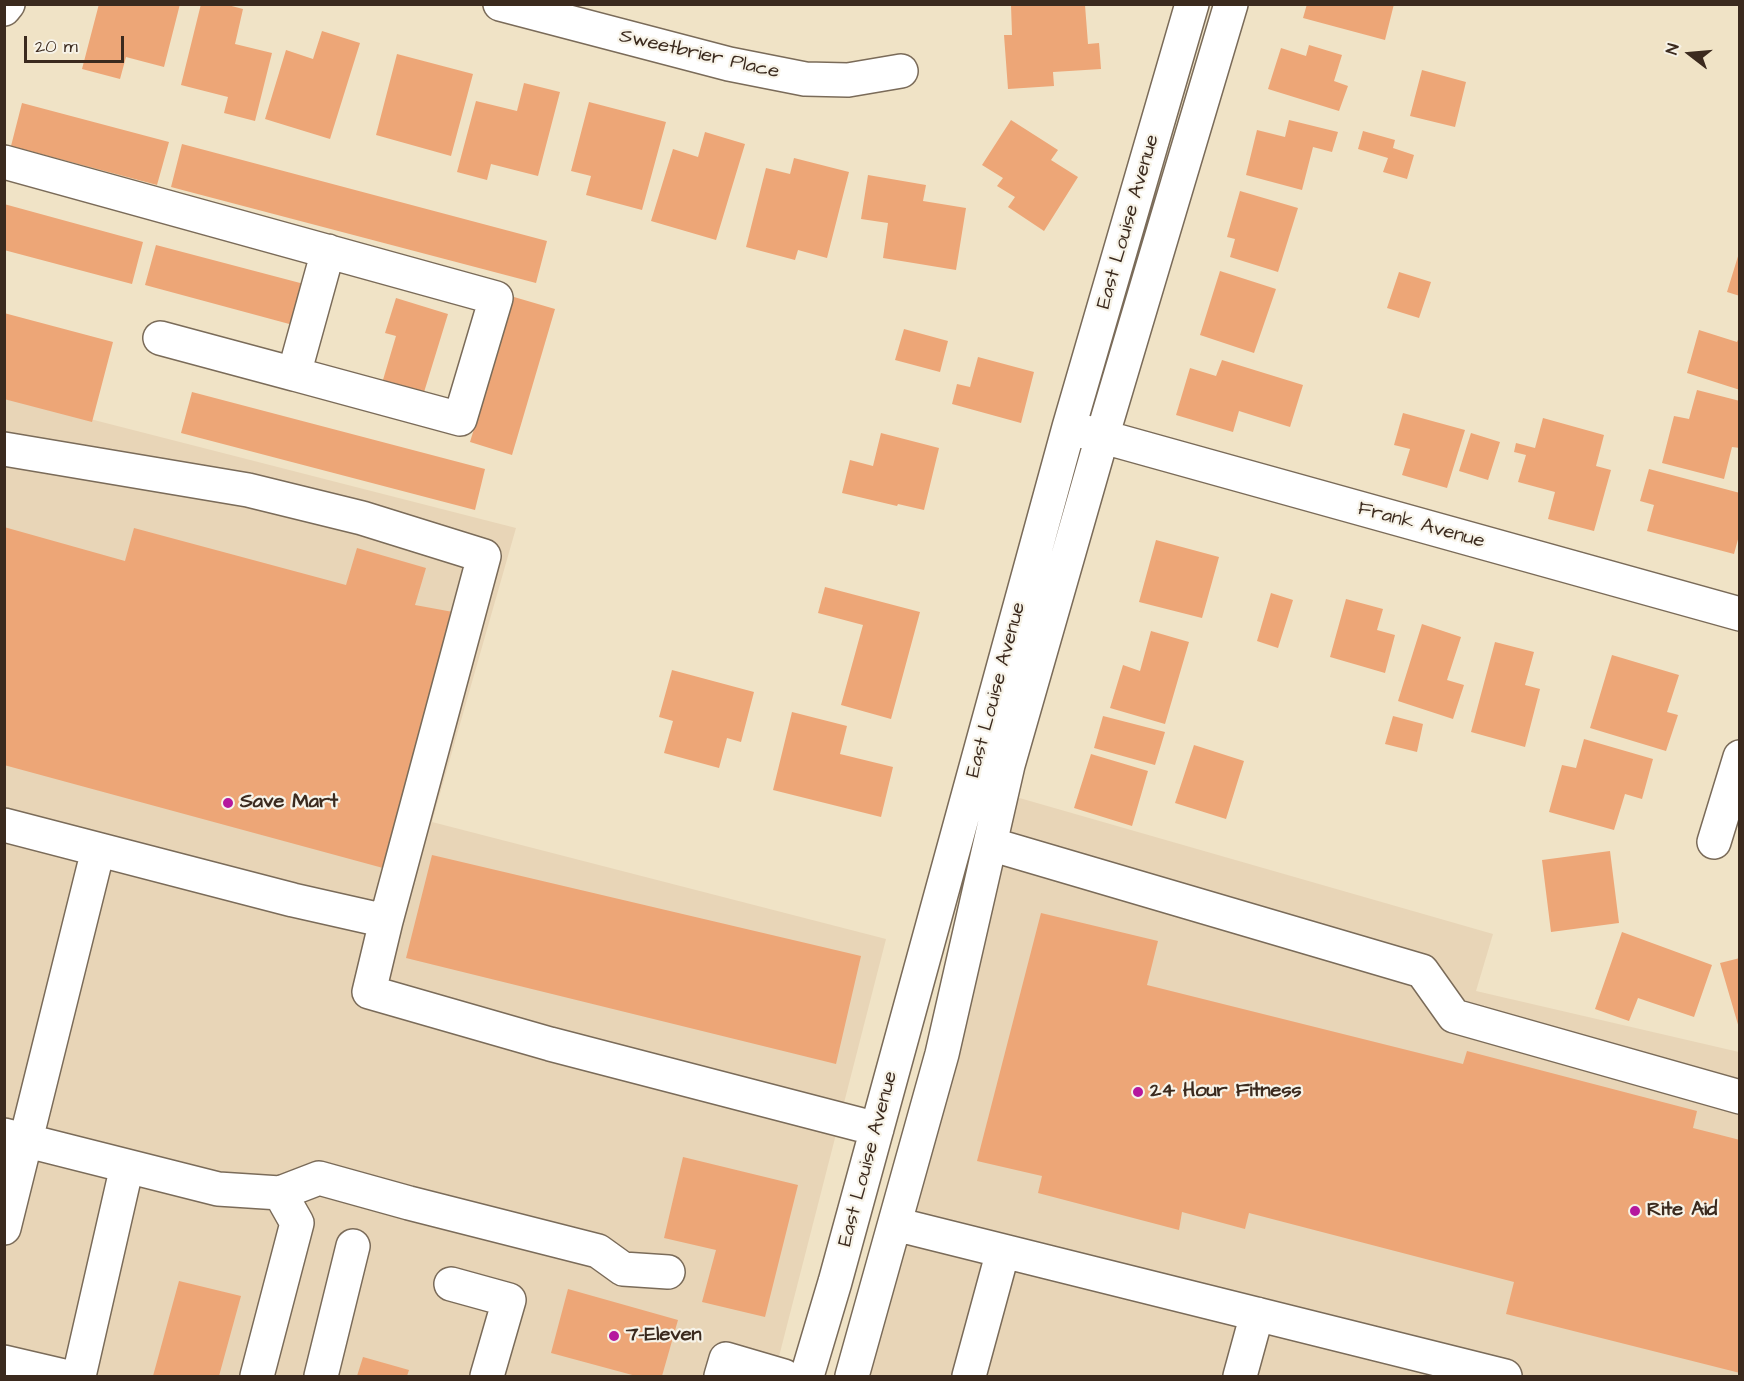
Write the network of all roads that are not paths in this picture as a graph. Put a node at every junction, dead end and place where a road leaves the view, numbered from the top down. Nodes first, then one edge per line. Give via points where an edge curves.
1 (8, 4) edge
2 (1192, 4) edge
3 (1231, 4) edge
4 (511, 6) edge
5 (4, 9) edge
6 (901, 71) dead end
7 (4, 162) edge
8 (328, 251) junction
9 (160, 338) dead end
10 (294, 374) junction
11 (1069, 427) junction
12 (1102, 437) junction
13 (4, 449) edge
14 (1740, 614) edge
15 (1740, 757) edge
16 (4, 825) edge
17 (1714, 842) dead end
18 (990, 844) junction
19 (98, 850) junction
20 (386, 921) junction
21 (1740, 1097) edge
22 (877, 1129) junction
23 (16, 1138) edge
24 (127, 1166) junction
25 (280, 1193) junction
26 (895, 1224) junction
27 (4, 1228) edge
28 (353, 1246) dead end
29 (1003, 1251) junction
30 (668, 1272) dead end
31 (451, 1284) dead end
32 (1257, 1314) junction
33 (4, 1362) edge
34 (64, 1377) edge
35 (79, 1377) edge
36 (257, 1377) edge
37 (321, 1377) edge
38 (487, 1377) edge
39 (721, 1377) edge
40 (784, 1377) edge
41 (807, 1377) edge
42 (852, 1377) edge
43 (969, 1377) edge
44 (1240, 1377) edge
45 (1505, 1377) edge

1 - 5 street
2 - 11 street, East Louise Avenue
3 - 12 street, East Louise Avenue
4 - 6 street, Sweetbrier Place via 729,64 805,79 848,80
7 - 8 street
8 - 10 street
8 - 10 street via 496,298 460,419
9 - 10 street
11 - 12 street, Frank Avenue
11 - 22 street, East Louise Avenue
12 - 14 street, Frank Avenue
12 - 18 street, East Louise Avenue via 1008,765
13 - 20 street via 248,490 362,518 484,556
15 - 17 street
16 - 19 street
18 - 21 street via 1422,971 1454,1016
18 - 26 street, East Louise Avenue via 942,1054
19 - 20 street
19 - 23 street
20 - 22 street via 369,992 550,1044
22 - 41 street, East Louise Avenue
23 - 24 street
23 - 27 street
24 - 25 street via 218,1189
24 - 35 street
25 - 30 street via 319,1178 598,1251 623,1269
25 - 36 street via 297,1223
26 - 29 street
26 - 42 street, East Louise Avenue
28 - 37 street
29 - 32 street
29 - 43 street
31 - 38 street via 509,1300
32 - 44 street
32 - 45 street
33 - 34 street
39 - 40 street via 726,1359

